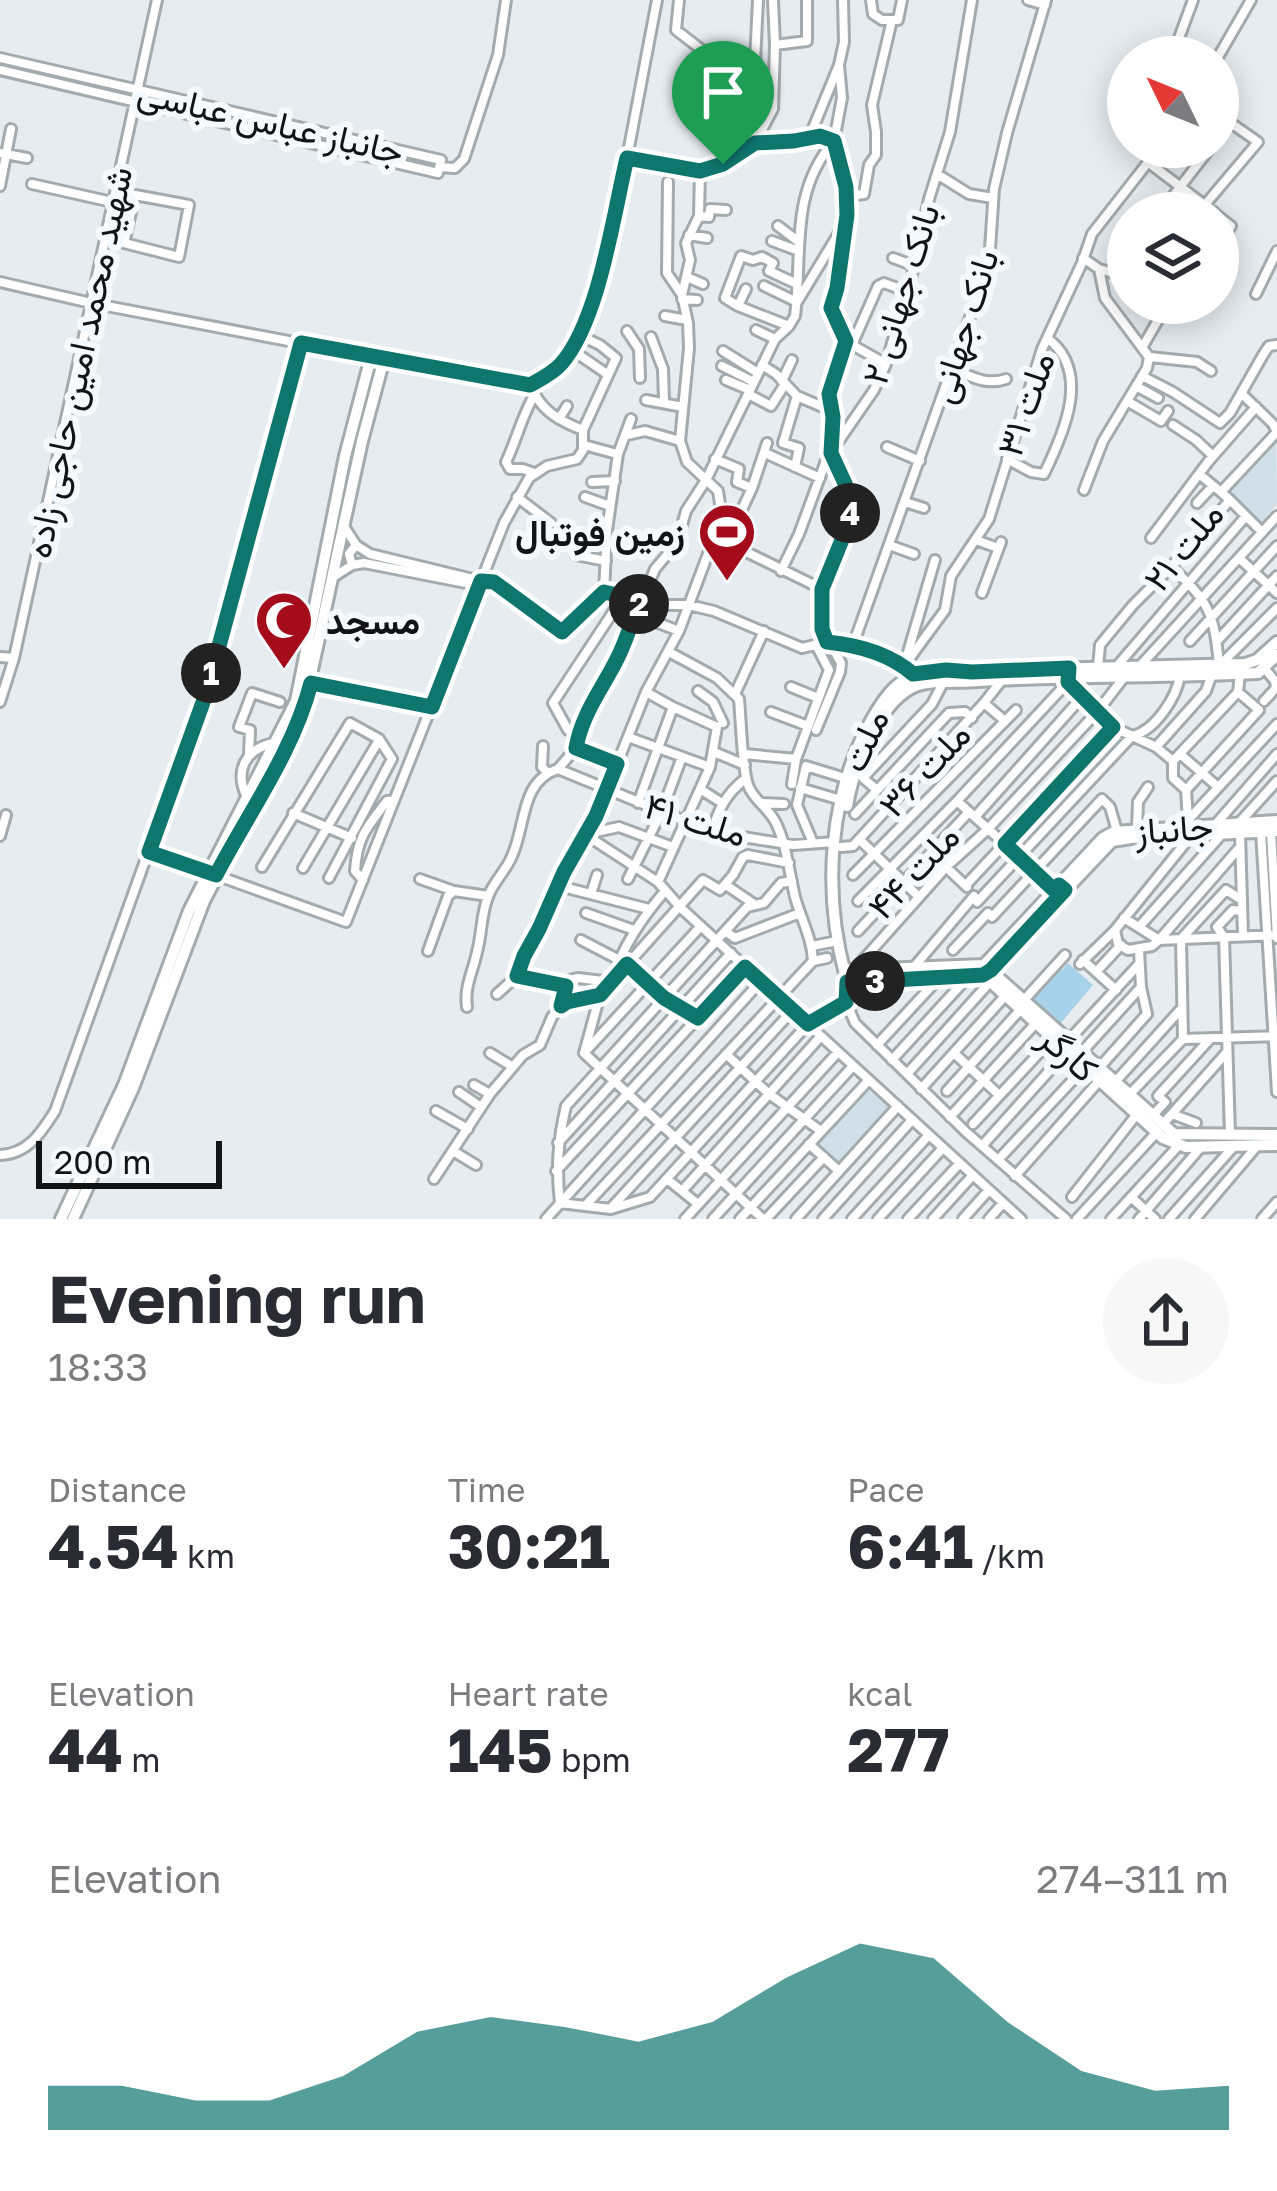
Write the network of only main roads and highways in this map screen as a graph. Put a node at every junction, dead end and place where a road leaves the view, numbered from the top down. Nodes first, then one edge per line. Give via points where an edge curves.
1 (1277, 642) edge
2 (1277, 655) edge
3 (1121, 671) junction
4 (1217, 671) junction
5 (1069, 676) junction
6 (972, 677) junction
7 (270, 766) junction
8 (1269, 827) edge
9 (838, 844) junction
10 (212, 874) junction
11 (984, 973) junction
12 (851, 976) junction
13 (1023, 1005) junction
14 (1068, 1046) junction
15 (1094, 1072) junction
16 (1159, 1122) junction
17 (1277, 1135) edge
18 (1233, 1139) junction
19 (1277, 1145) edge
20 (61, 1219) edge
21 (73, 1219) edge

1 - 4 main road, ملت via 1257,660
2 - 4 main road, ملت via 1258,673
3 - 4 main road, ملت
3 - 4 main road, ملت
3 - 5 main road, ملت
3 - 5 main road, ملت
5 - 6 main road, ملت
5 - 6 main road, ملت
6 - 9 main road, ملت via 918,685 892,702 860,760
6 - 9 main road, ملت via 908,670 885,696 845,778
7 - 7 main road via 296,701 345,456 378,358 311,683
7 - 10 main road
7 - 10 main road
8 - 11 main road, جانباز via 1103,838
9 - 12 main road, ملت
9 - 12 main road, ملت via 837,941
10 - 20 main road via 189,910 124,1085
10 - 21 main road via 133,1088
11 - 12 main road
11 - 12 main road via 913,968
11 - 13 main road, کارگر
11 - 13 main road, کارگر
13 - 14 main road, کارگر
13 - 14 main road, کارگر
14 - 15 main road, کارگر
14 - 15 main road, کارگر
15 - 16 main road, کارگر
15 - 16 main road, کارگر via 1137,1114
16 - 18 main road, کارگر via 1174,1134
16 - 18 main road, کارگر via 1179,1145
17 - 18 main road, کارگر
18 - 19 main road, کارگر

